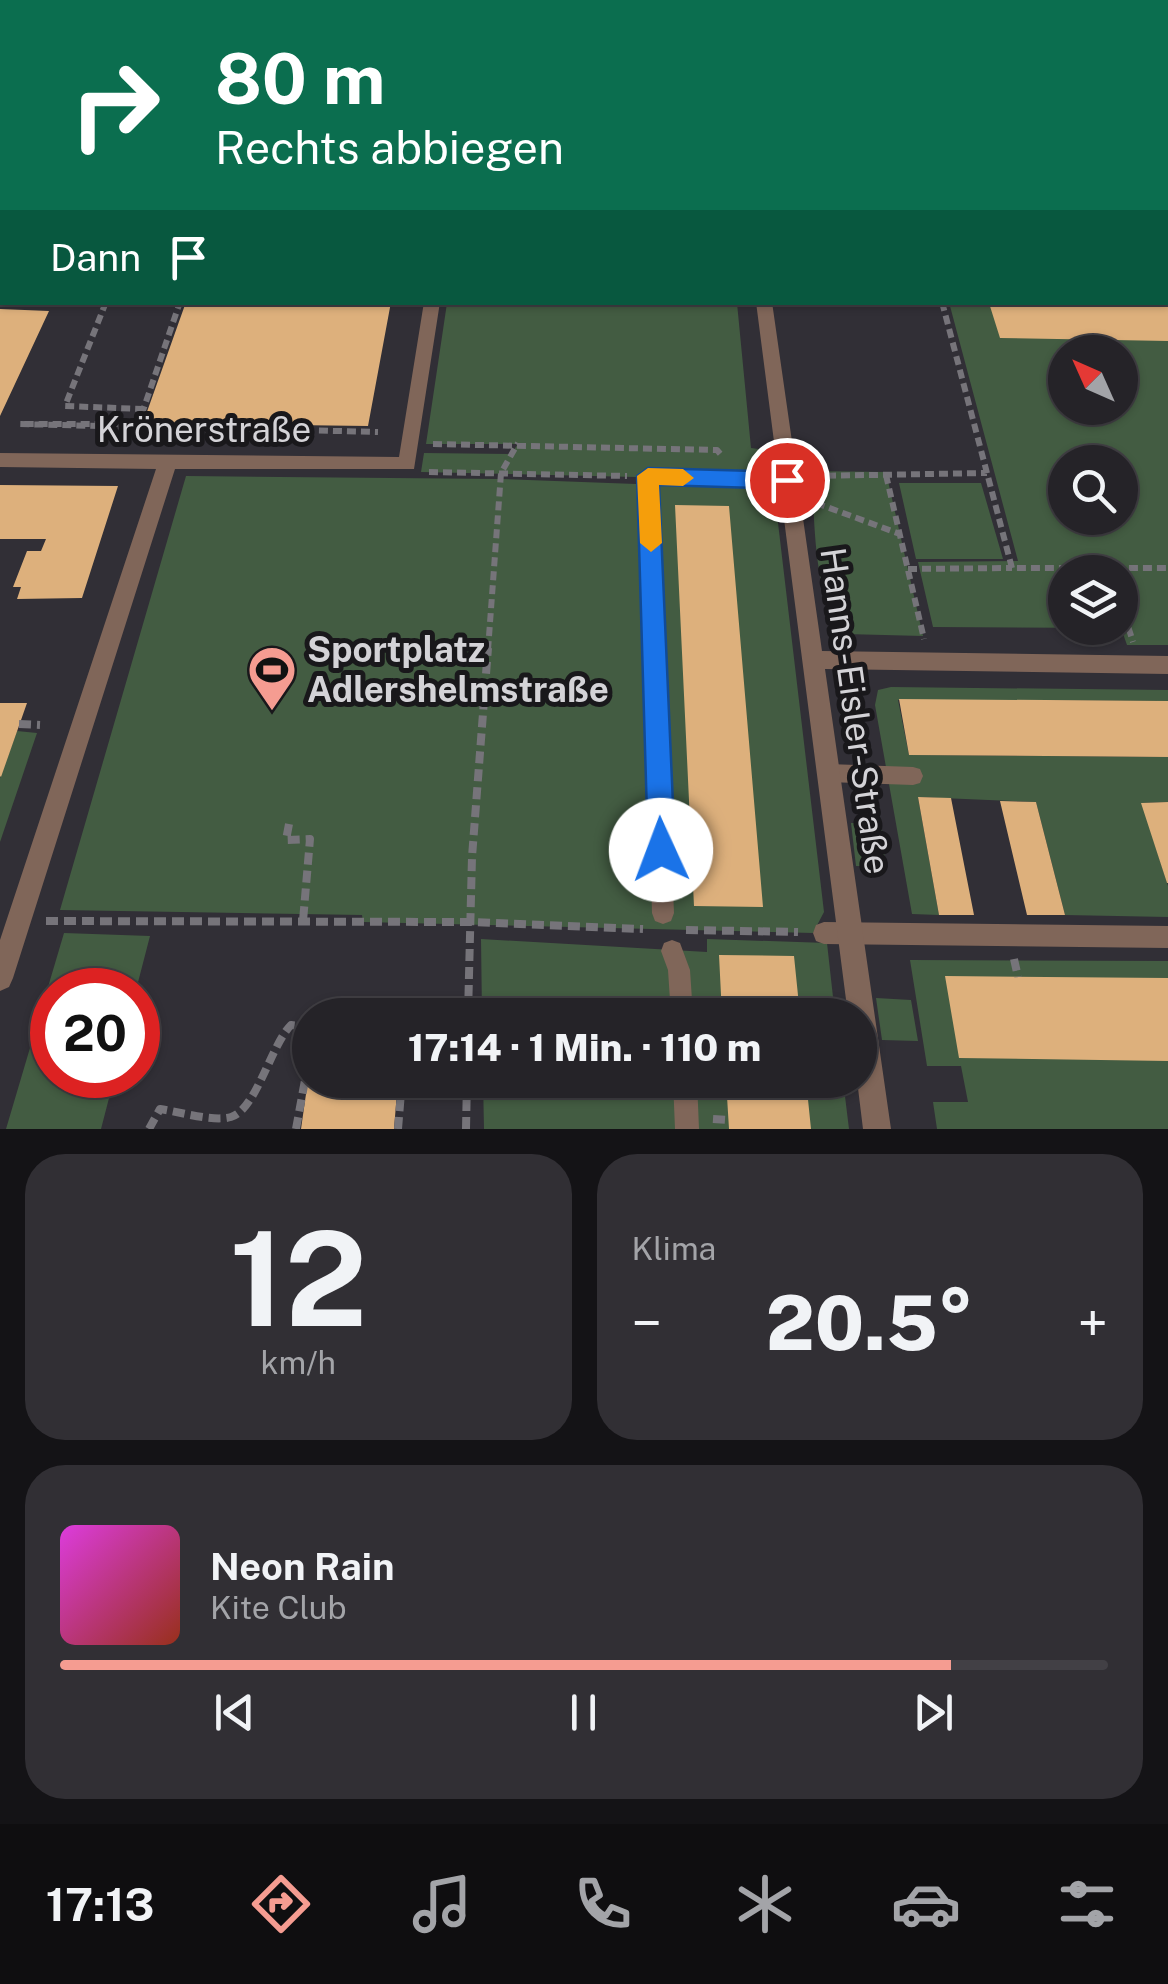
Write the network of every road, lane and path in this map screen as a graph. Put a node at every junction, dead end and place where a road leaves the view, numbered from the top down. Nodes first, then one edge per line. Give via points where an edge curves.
1 (105, 305) edge
2 (179, 305) edge
3 (432, 305) edge
4 (765, 305) edge
5 (943, 305) edge
6 (144, 408) junction
7 (136, 430) junction
8 (378, 432) dead end
9 (518, 443) junction
10 (426, 444) dead end
11 (0, 460) edge
12 (168, 462) junction
13 (414, 468) junction
14 (502, 473) junction
15 (886, 474) junction
16 (987, 474) junction
17 (648, 476) junction
18 (797, 478) junction
19 (743, 480) junction
20 (810, 501) dead end
21 (900, 534) junction
22 (1012, 568) junction
23 (1168, 568) edge
24 (908, 569) junction
25 (1048, 569) edge
26 (1138, 569) edge
27 (1134, 645) edge
28 (926, 651) dead end
29 (813, 660) junction
30 (1140, 665) junction
31 (1168, 666) edge
32 (19, 724) dead end
33 (40, 726) dead end
34 (828, 773) junction
35 (913, 776) dead end
36 (289, 824) dead end
37 (45, 921) dead end
38 (303, 921) junction
39 (662, 921) joint
40 (470, 922) junction
41 (704, 930) dead end
42 (837, 933) junction
43 (1168, 937) edge
44 (672, 951) dead end
45 (0, 978) edge
46 (468, 998) edge
47 (680, 998) edge
48 (292, 1025) edge
49 (302, 1098) edge
50 (401, 1098) edge
51 (467, 1098) edge
52 (686, 1098) edge
53 (149, 1129) edge
54 (296, 1129) edge
55 (398, 1129) edge
56 (466, 1129) edge
57 (687, 1129) edge
58 (877, 1129) edge

1 - 6 path via 65,406
2 - 6 path
3 - 13 street
4 - 18 street, Hanns-Eisler-Straße
5 - 16 path
6 - 7 path
7 - 7 path via 20,424 134,427
7 - 8 path
9 - 10 path
9 - 14 path
9 - 19 path via 717,450
11 - 12 street, Krönerstraße
12 - 13 street, Krönerstraße
12 - 45 street
13 - 14 path
14 - 17 path
14 - 40 path
15 - 16 path
15 - 18 path
15 - 21 path
16 - 22 path
17 - 19 lane
17 - 39 lane
18 - 19 lane
18 - 29 street, Hanns-Eisler-Straße
20 - 21 path
21 - 24 path
22 - 24 path
22 - 25 path
23 - 26 path
24 - 28 path
27 - 30 path
29 - 30 street
29 - 34 street, Hanns-Eisler-Straße
30 - 31 street
32 - 33 path
34 - 35 lane
34 - 42 street, Hanns-Eisler-Straße
36 - 38 path via 286,840 310,839
37 - 38 path
38 - 40 path
39 - 40 path
40 - 46 path
41 - 42 path
42 - 43 lane
42 - 58 street, Hanns-Eisler-Straße
44 - 47 lane
48 - 53 path via 281,1034 244,1110 229,1118 160,1110
49 - 54 path
50 - 55 path
51 - 56 path
52 - 57 lane

